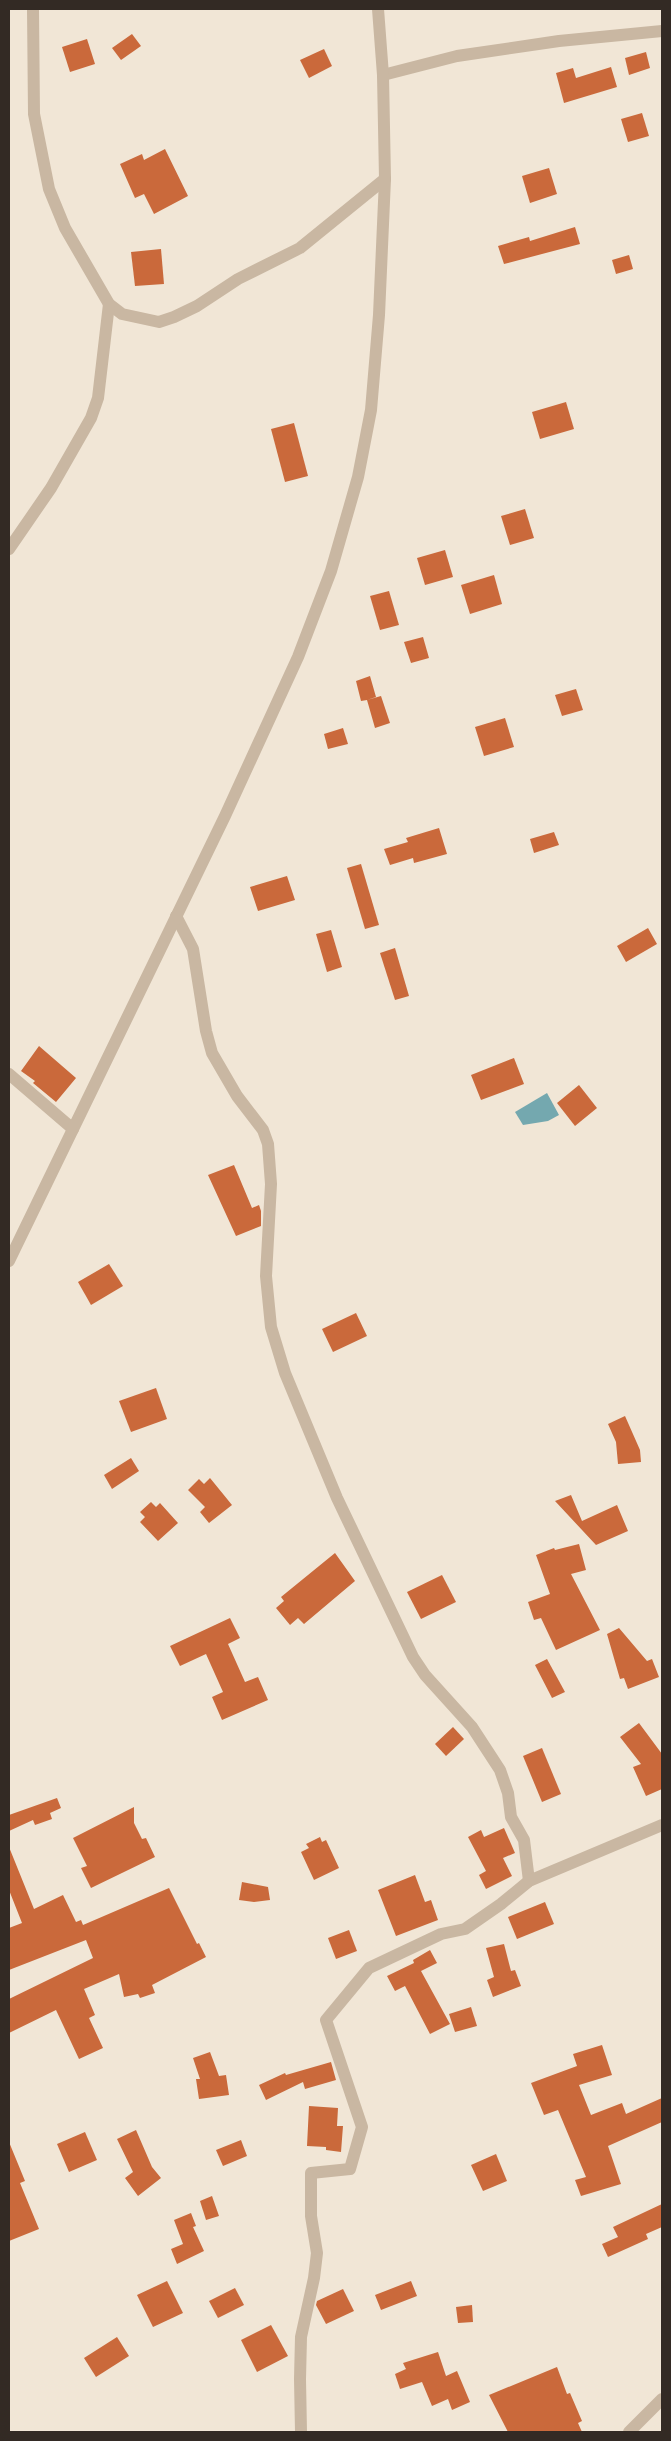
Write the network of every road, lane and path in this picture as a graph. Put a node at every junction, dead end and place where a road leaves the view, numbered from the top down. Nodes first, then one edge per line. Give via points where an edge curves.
1 (33, 9) edge
2 (378, 9) edge
3 (662, 31) edge
4 (383, 75) junction
5 (386, 178) junction
6 (109, 304) junction
7 (9, 549) edge
8 (176, 916) junction
9 (9, 1074) edge
10 (73, 1129) junction
11 (9, 1261) edge
12 (662, 1825) edge
13 (529, 1881) junction
14 (662, 2399) edge
15 (301, 2432) edge
16 (629, 2432) edge

1 - 6 street via 34,114 49,190 65,228
2 - 4 street
3 - 4 street via 559,41 457,56
4 - 5 street
5 - 6 street via 300,248 238,279 174,318 159,322 141,319 122,314
5 - 8 street via 371,410 358,478 331,572 298,657
6 - 7 street via 98,398 91,418 51,488
8 - 10 street
8 - 13 street via 193,949 212,1053 237,1096 263,1130 268,1144 272,1184 266,1276 271,1327 285,1373 337,1498 413,1657 472,1727 500,1770 508,1793 511,1817 524,1840
9 - 10 street
10 - 11 street
12 - 13 street
13 - 15 street via 466,1928 441,1934 369,1968 326,2020 362,2127 350,2169 310,2173 311,2216 317,2253 302,2337
14 - 16 street

